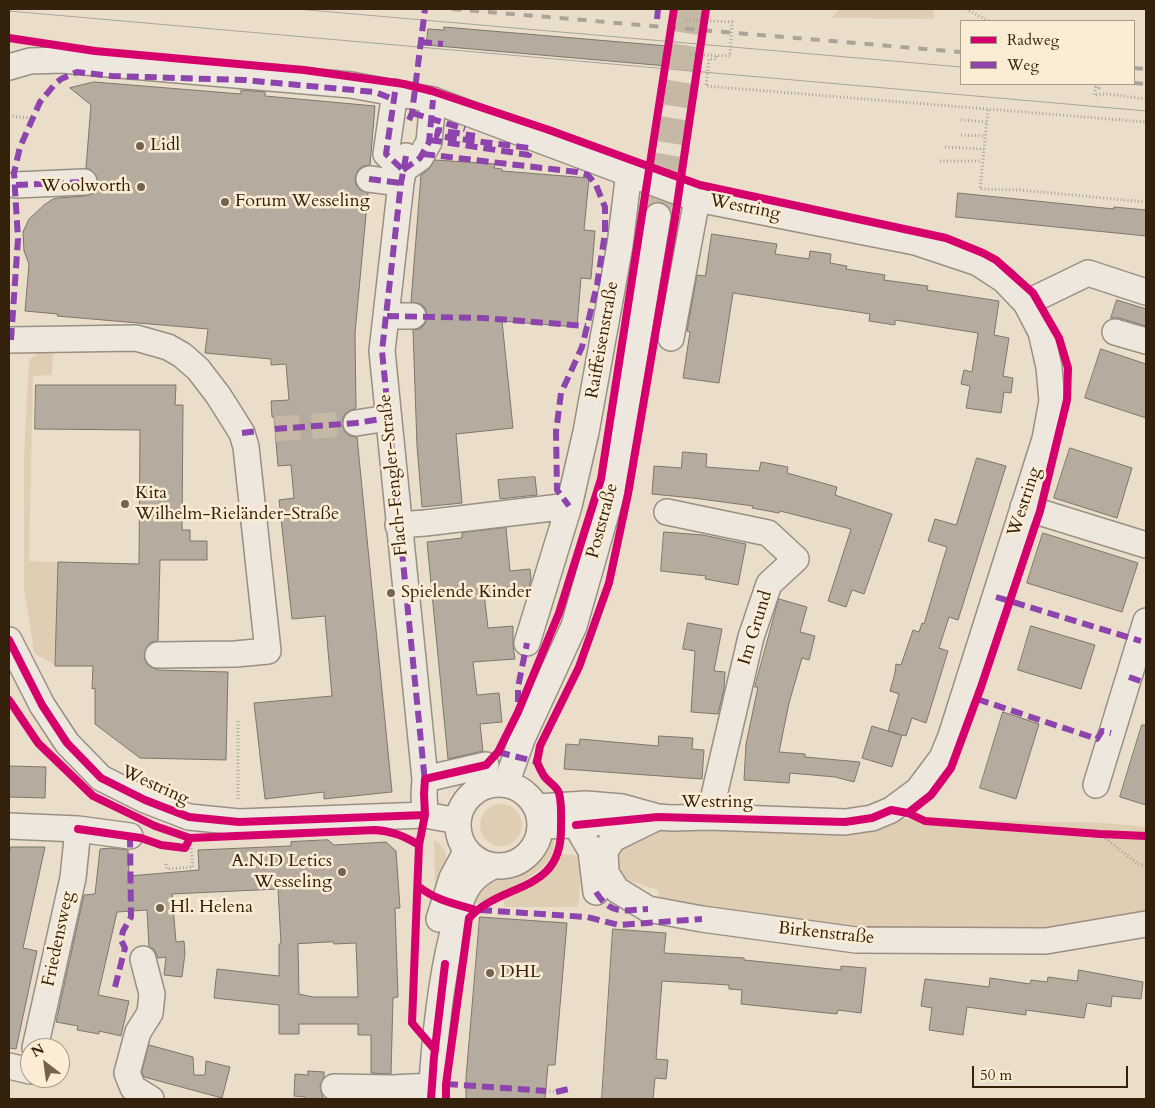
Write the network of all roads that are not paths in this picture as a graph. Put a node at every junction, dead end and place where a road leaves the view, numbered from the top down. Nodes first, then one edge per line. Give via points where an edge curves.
1 (9, 67) edge
2 (395, 92) junction
3 (433, 100) junction
4 (403, 170) junction
5 (629, 172) junction
6 (369, 179) dead end
7 (84, 182) dead end
8 (16, 185) dead end
9 (697, 198) junction
10 (658, 216) tunnel mouth
11 (1146, 292) edge
12 (1026, 303) junction
13 (387, 316) junction
14 (413, 316) dead end
15 (1115, 332) dead end
16 (671, 338) dead end
17 (9, 340) edge
18 (1146, 341) edge
19 (388, 418) junction
20 (356, 423) tunnel mouth
21 (569, 506) junction
22 (1023, 507) junction
23 (667, 512) dead end
24 (398, 525) junction
25 (1146, 544) edge
26 (1146, 621) edge
27 (9, 640) edge
28 (527, 643) dead end
29 (158, 655) dead end
30 (486, 765) dead end
31 (425, 779) junction
32 (506, 784) junction
33 (1096, 785) dead end
34 (425, 815) junction
35 (539, 817) junction
36 (658, 817) junction
37 (709, 817) junction
38 (458, 821) junction
39 (576, 825) junction
40 (9, 826) edge
41 (78, 829) junction
42 (130, 836) dead end
43 (466, 852) junction
44 (493, 866) junction
45 (596, 892) dead end
46 (1146, 924) edge
47 (143, 959) dead end
48 (445, 964) junction
49 (37, 1038) edge
50 (334, 1088) dead end
51 (431, 1093) edge
52 (151, 1099) edge

1 - 2 street, Westring via 30,61 62,60 351,85
2 - 3 street, Westring
2 - 4 street via 386,154
3 - 4 street via 429,142 420,158
3 - 5 street, Westring
4 - 6 street
4 - 13 street, Flach-Fengler-Straße
5 - 9 street, Westring
5 - 21 street, Raiffeisenstraße via 620,245 588,423
7 - 8 street
9 - 12 street, Westring via 916,242 978,263 1004,280
9 - 16 street
10 - 32 street, Poststraße via 613,489 574,626 522,739
11 - 12 street via 1088,273
12 - 22 street, Westring via 1041,332 1052,401 1045,439
13 - 14 street
13 - 19 street, Flach-Fengler-Straße via 382,351
15 - 18 street
17 - 29 street via 136,338 168,347 198,369 242,433 268,651
19 - 20 street
19 - 24 street, Flach-Fengler-Straße
21 - 24 street
21 - 28 street, Raiffeisenstraße
22 - 25 street
22 - 37 street, Westring via 951,736 942,758 918,790 891,810 872,818 845,822
23 - 37 street, Im Grund via 768,533 796,559 769,584 751,637
24 - 31 street, Flach-Fengler-Straße
26 - 33 street
27 - 34 street, Westring via 42,705 67,744 101,778 144,800 189,817 239,822
30 - 31 street
31 - 34 street, Flach-Fengler-Straße
32 - 35 street via 528,795
32 - 38 street via 476,791 463,805
34 - 38 street, Westring
35 - 36 street, Westring via 586,804
35 - 39 street, Westring
35 - 44 street via 536,844 524,859 503,867
36 - 37 street, Westring
36 - 39 street, Westring
36 - 46 street, Birkenstraße via 613,840 605,851 606,873 617,890 648,909 856,940 1046,941
38 - 43 street via 460,839
39 - 45 street via 591,851
40 - 41 street
41 - 42 street
41 - 49 street, Friedensweg via 73,878
43 - 44 street
43 - 48 street via 452,878 438,923 439,946
44 - 48 street via 476,876 459,905
47 - 52 street via 152,994 150,1013 138,1032 127,1073 133,1088
48 - 51 street
50 - 51 street via 392,1088

